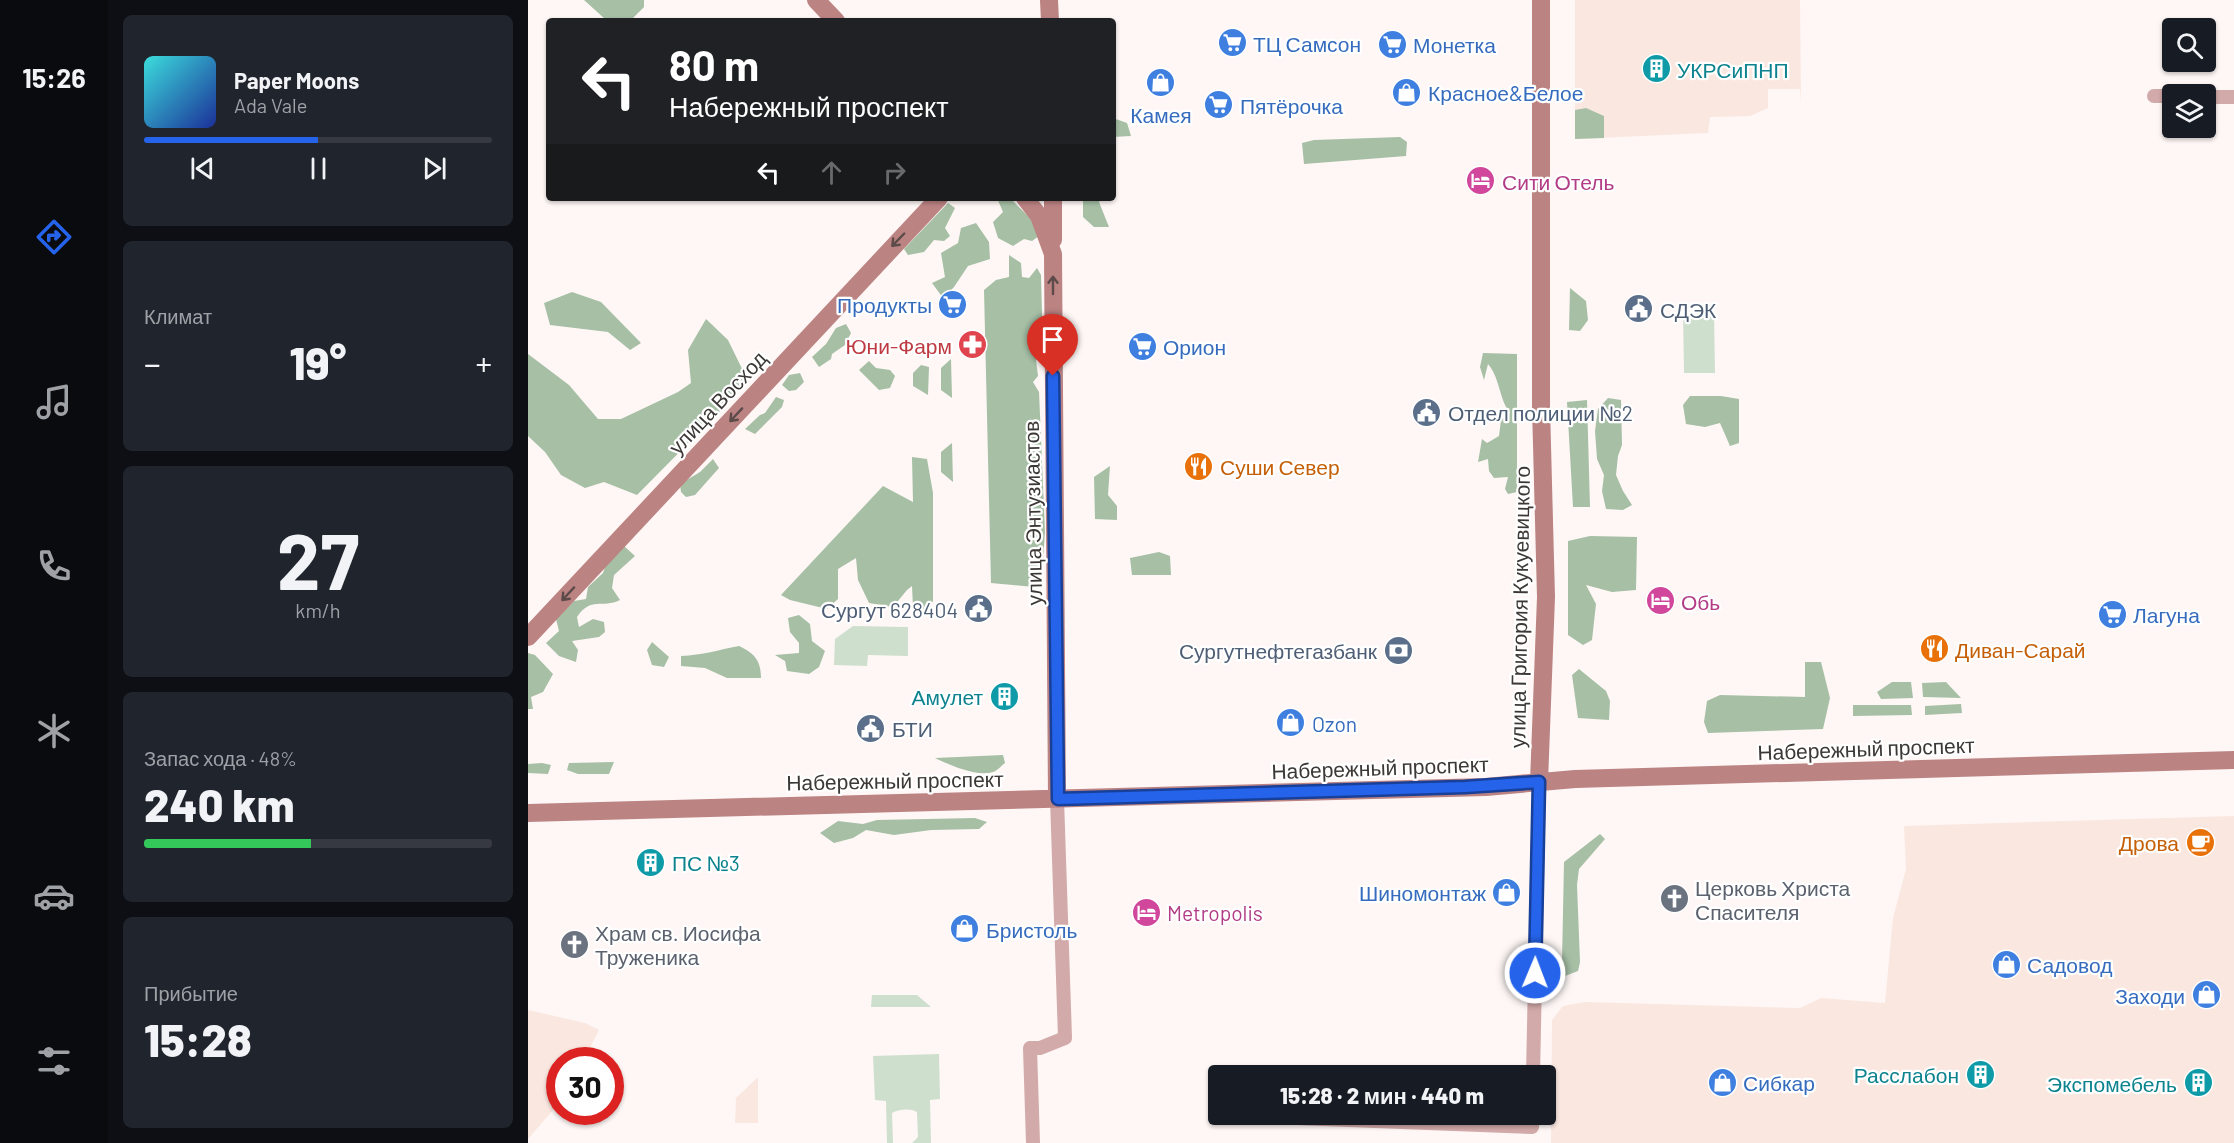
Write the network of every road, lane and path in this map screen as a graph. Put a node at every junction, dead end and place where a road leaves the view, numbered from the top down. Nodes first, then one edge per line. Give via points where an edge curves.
1 (816, 0) edge
2 (1049, 0) edge
3 (1541, 0) edge
4 (833, 18) edge
5 (1050, 18) edge
6 (2154, 96) dead end
7 (2162, 96) edge
8 (2216, 97) edge
9 (2234, 97) edge
10 (936, 201) edge
11 (1027, 201) edge
12 (1053, 201) edge
13 (1053, 254) junction
14 (528, 637) edge
15 (2234, 760) edge
16 (1539, 782) junction
17 (1058, 799) junction
18 (528, 813) edge
19 (1533, 1065) edge
20 (1480, 1125) edge
21 (1532, 1125) edge
22 (1033, 1143) edge

1 - 4 main road
2 - 5 main road
3 - 16 main road, улица Григория Кукуевицкого via 1541,407 1546,597
6 - 7 street
8 - 9 street
10 -> 14 main road, улица Восход
11 - 13 main road, улица Энтузиастов via 1039,216
12 - 13 main road
17 -> 13 main road, улица Энтузиастов
15 - 16 main road, Набережный проспект
16 - 17 main road, Набережный проспект
16 - 19 street
17 - 18 main road, Набережный проспект
17 - 22 street via 1065,1038 1030,1048
20 - 21 street

